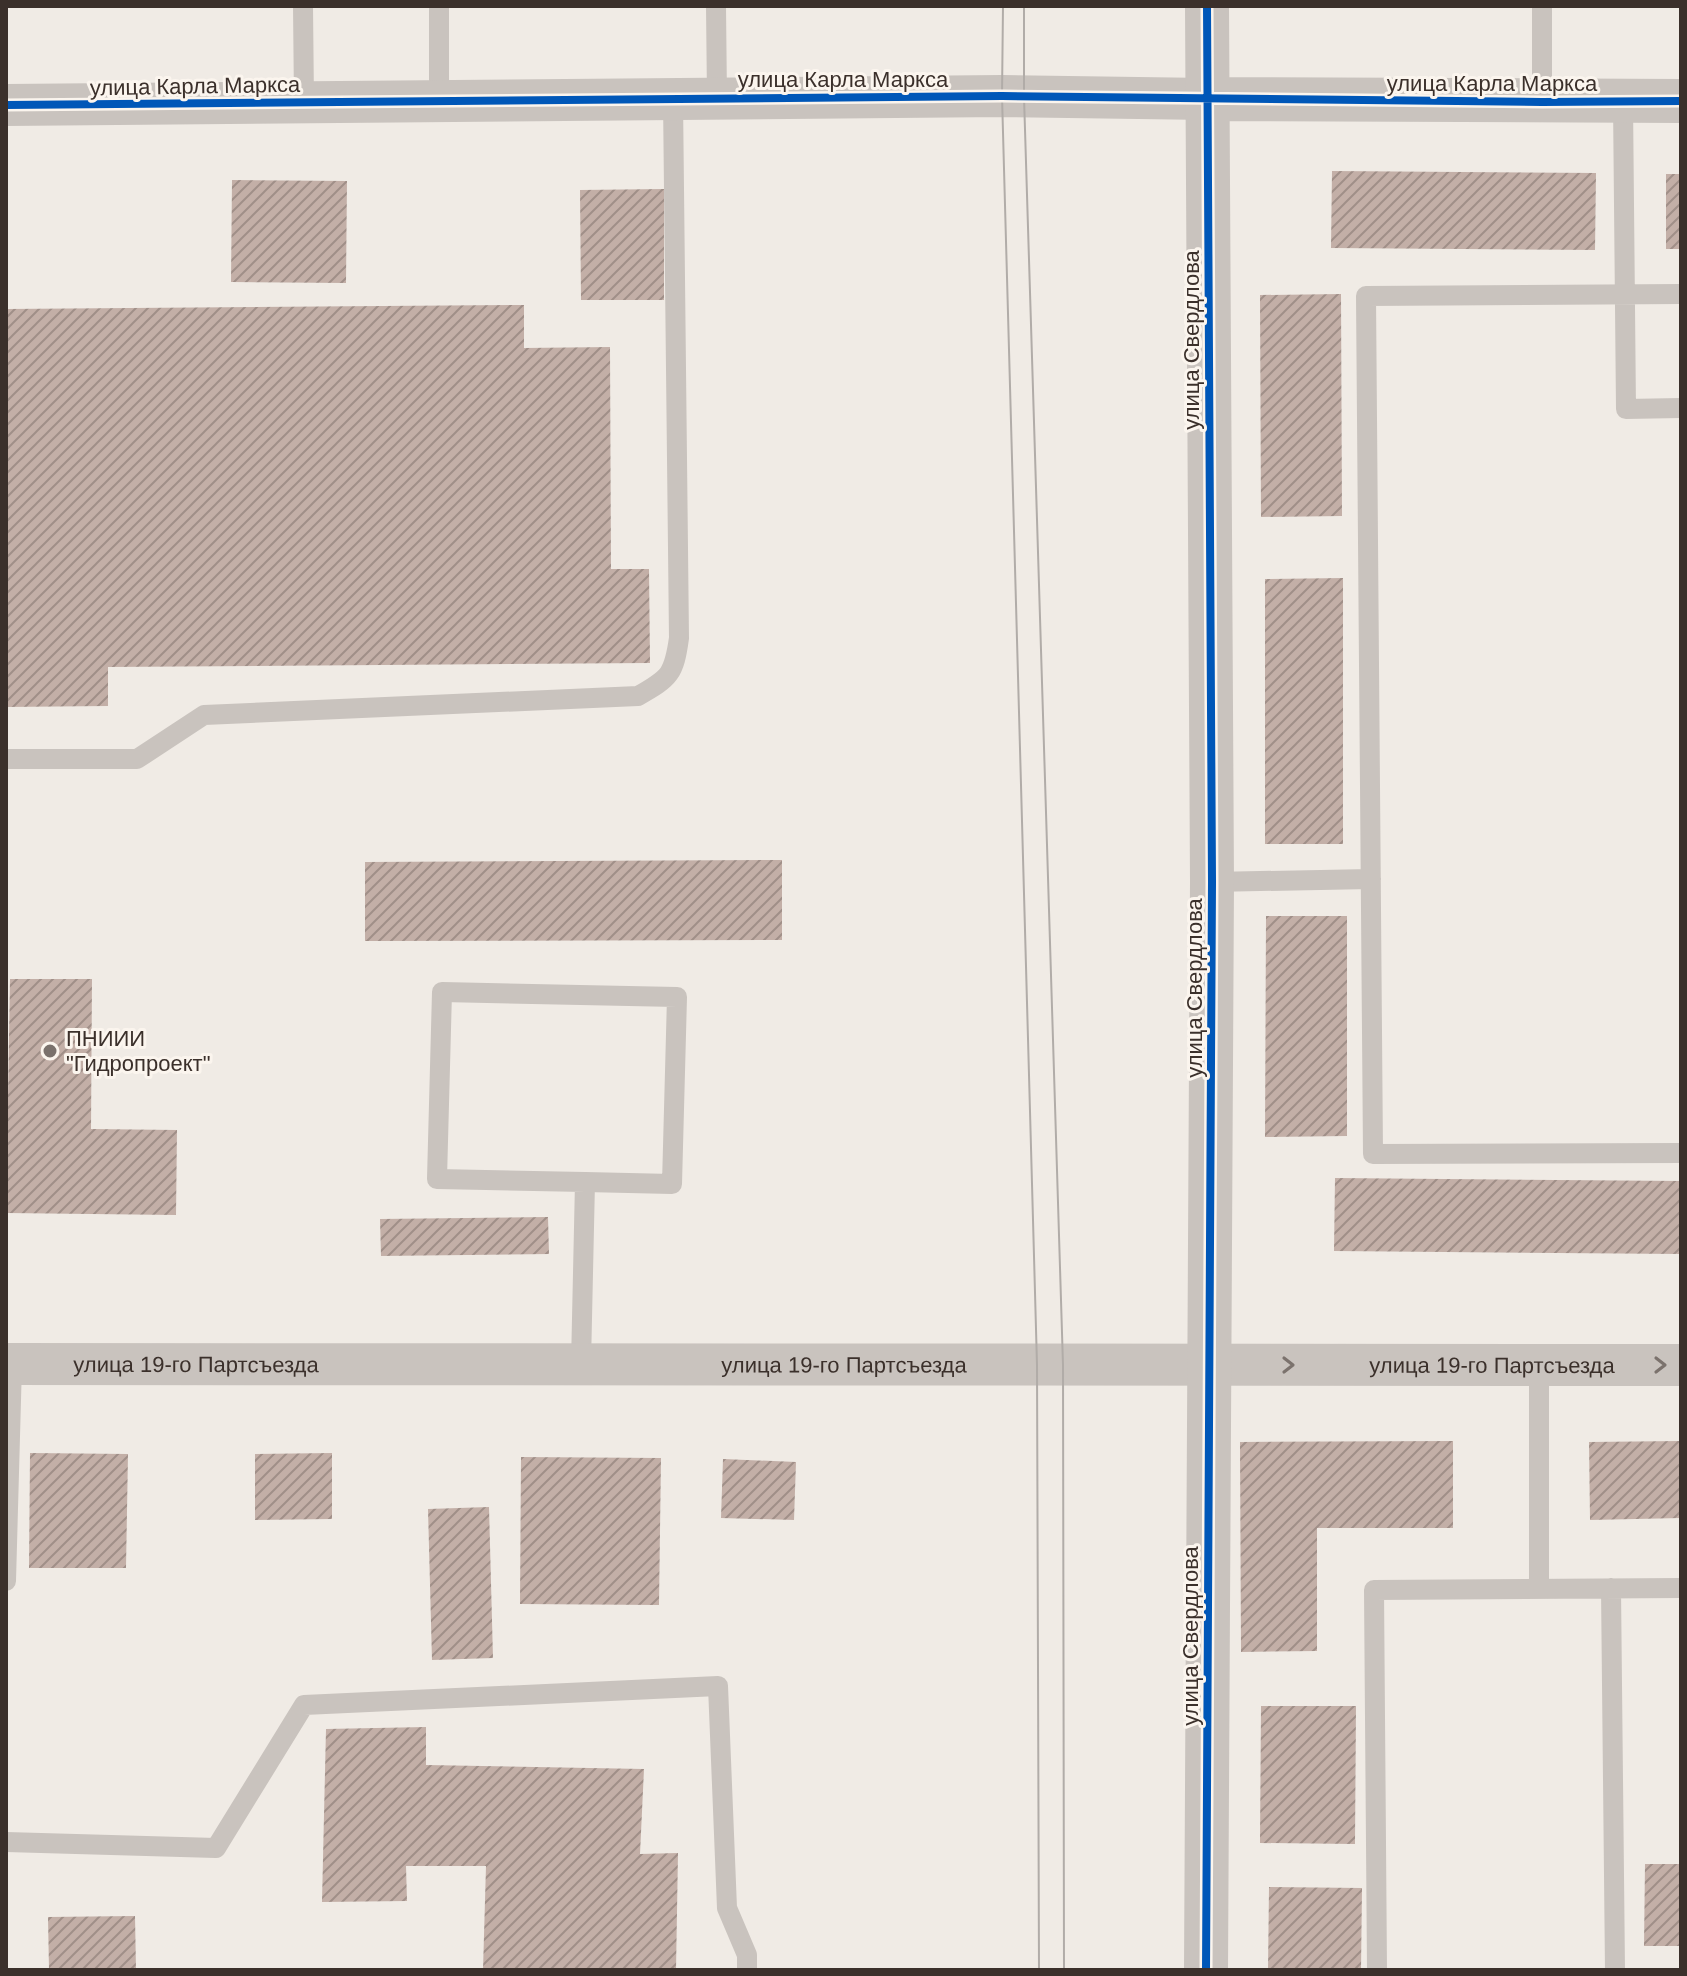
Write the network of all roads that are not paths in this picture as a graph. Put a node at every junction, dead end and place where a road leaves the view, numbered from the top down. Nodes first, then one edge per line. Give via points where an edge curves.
1 (303, 6) edge
2 (439, 6) edge
3 (716, 6) edge
4 (1207, 6) edge
5 (1542, 6) edge
6 (717, 98) junction
7 (673, 99) junction
8 (1208, 99) junction
9 (439, 101) junction
10 (1681, 101) edge
11 (304, 102) junction
12 (1542, 102) junction
13 (1623, 102) junction
14 (6, 105) edge
15 (1624, 294) junction
16 (1681, 294) edge
17 (1681, 408) edge
18 (6, 759) edge
19 (1371, 879) junction
20 (1212, 882) junction
21 (1681, 1153) edge
22 (585, 1182) junction
23 (9, 1364) edge
24 (581, 1364) junction
25 (1210, 1365) junction
26 (1539, 1365) junction
27 (1681, 1365) edge
28 (6, 1581) edge
29 (1611, 1588) junction
30 (1681, 1588) edge
31 (1539, 1589) junction
32 (6, 1842) edge
33 (747, 1970) edge
34 (1206, 1970) edge
35 (1377, 1970) edge
36 (1615, 1970) edge

1 - 11 lane
2 - 9 lane
3 - 6 lane
4 - 8 street, улица Свердлова
5 - 12 lane
6 - 7 street, улица Карла Маркса
6 - 8 street, улица Карла Маркса
7 - 9 street, улица Карла Маркса
7 - 18 lane via 679,638 675,665 659,684 638,696 204,715 137,759
8 - 12 street, улица Карла Маркса
8 - 20 street, улица Свердлова
9 - 11 street, улица Карла Маркса
10 - 13 street, улица Карла Маркса
11 - 14 street, улица Карла Маркса
12 - 13 street, улица Карла Маркса
13 - 15 lane
15 - 16 lane
15 - 17 lane via 1626,409
15 - 19 lane via 1366,296
19 - 20 lane
19 - 21 lane via 1373,1154
20 - 25 street, улица Свердлова
22 - 22 lane via 437,1179 442,992 677,997 672,1184
22 - 24 lane
23 - 24 street, улица 19-го Партсъезда
23 - 28 lane
24 - 25 street, улица 19-го Партсъезда
25 -> 26 street, улица 19-го Партсъезда
25 - 34 street, улица Свердлова
26 -> 27 street, улица 19-го Партсъезда
26 - 31 lane
29 - 30 lane
29 - 31 lane
29 - 36 lane
31 - 35 lane via 1374,1590
32 - 33 lane via 216,1848 304,1705 718,1686 727,1908 747,1955

